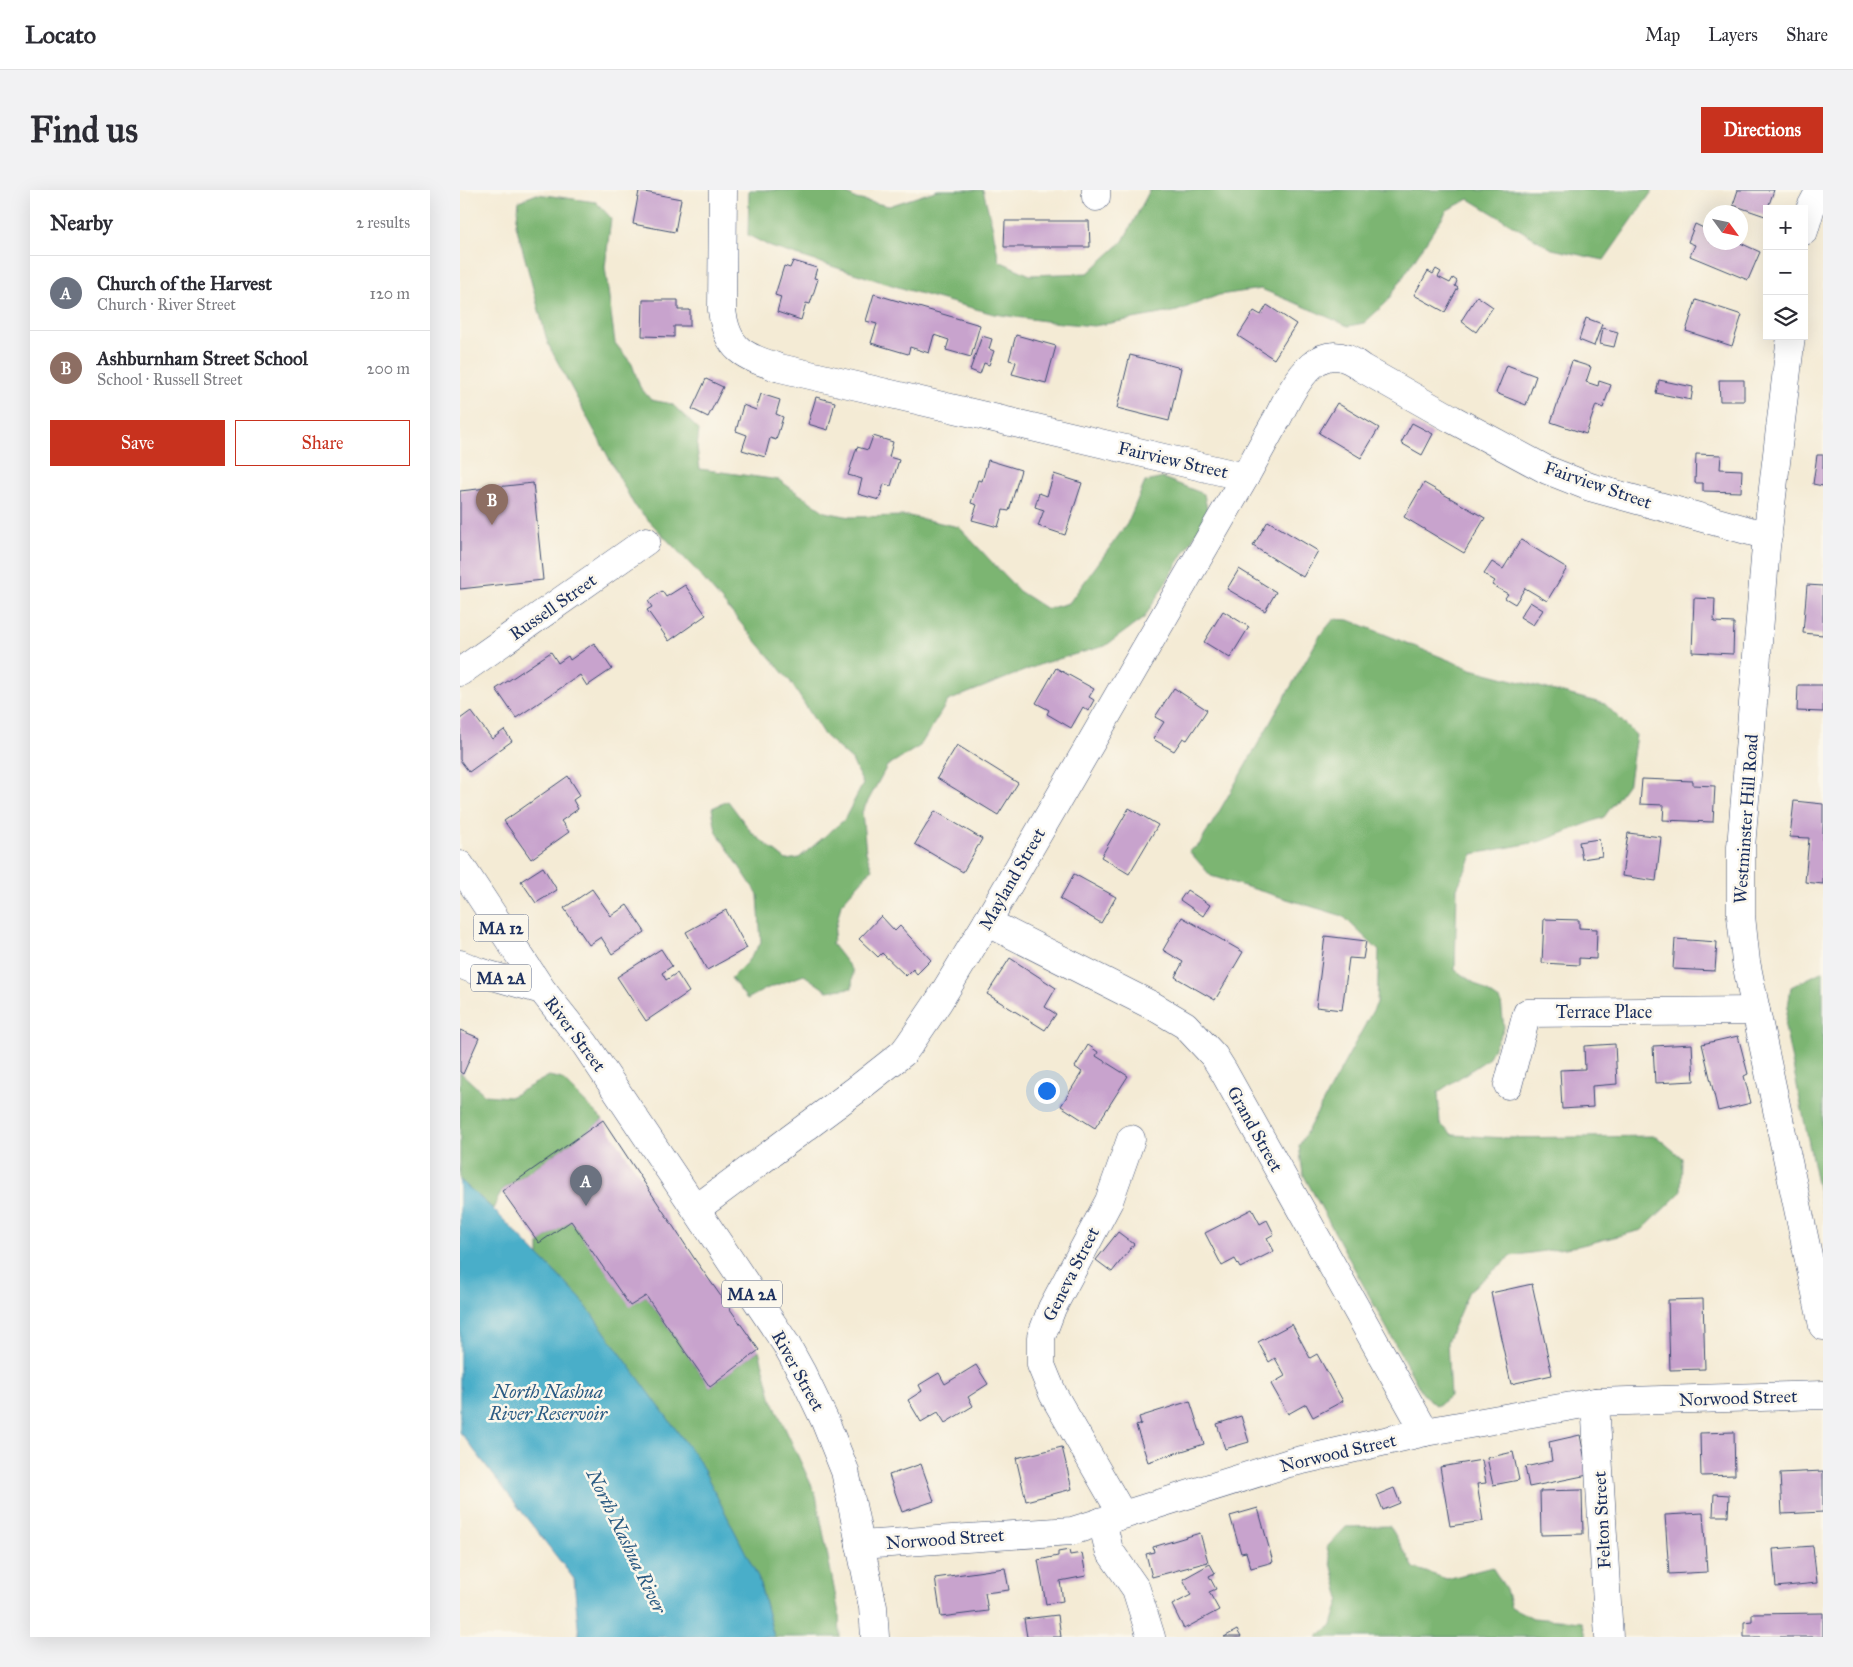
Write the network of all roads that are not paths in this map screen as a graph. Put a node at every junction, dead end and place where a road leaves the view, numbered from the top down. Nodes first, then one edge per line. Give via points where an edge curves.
1 (723, 190) edge
2 (1820, 190) edge
3 (1808, 217) edge
4 (1791, 340) edge
5 (1245, 477) junction
6 (1768, 536) junction
7 (646, 541) dead end
8 (460, 672) edge
9 (460, 865) edge
10 (987, 922) junction
11 (460, 964) edge
12 (542, 990) junction
13 (1756, 1011) junction
14 (1508, 1085) dead end
15 (1131, 1139) dead end
16 (696, 1209) junction
17 (1823, 1326) edge
18 (1823, 1395) edge
19 (1595, 1402) junction
20 (1425, 1432) junction
21 (1112, 1518) junction
22 (860, 1545) junction
23 (875, 1637) edge
24 (1152, 1637) edge
25 (1609, 1637) edge

1 - 5 main road, Fairview Street via 722,310 730,341 741,352 780,368
2 - 3 main road
4 - 6 main road, Westminster Hill Road
5 - 6 main road, Fairview Street via 1302,375 1320,360 1338,356 1349,359 1452,420 1547,470 1590,487
5 - 10 main road, Mayland Street
6 - 13 main road, Westminster Hill Road via 1741,847 1741,916
7 - 8 main road, Russell Street
9 - 12 main road, MA 12
10 - 16 main road, Mayland Street via 903,1053
10 - 20 main road, Grand Street via 1153,1006 1184,1025 1202,1041 1224,1072
11 - 12 main road, MA 2A
12 - 16 main road, River Street / MA 2A via 585,1044
13 - 14 main road, Terrace Place via 1527,1013
13 - 17 main road, Westminster Hill Road
15 - 21 main road, Geneva Street via 1109,1201 1052,1308 1041,1337 1041,1365
16 - 22 main road, River Street / MA 2A via 802,1373 845,1470
18 - 19 main road, Norwood Street
19 - 20 main road, Norwood Street
19 - 25 main road, Felton Street
20 - 21 main road, Norwood Street via 1289,1463
21 - 22 main road, Norwood Street via 1072,1531
21 - 24 main road, Geneva Street via 1109,1550 1136,1589
22 - 23 main road, River Street / MA 2A via 873,1607

